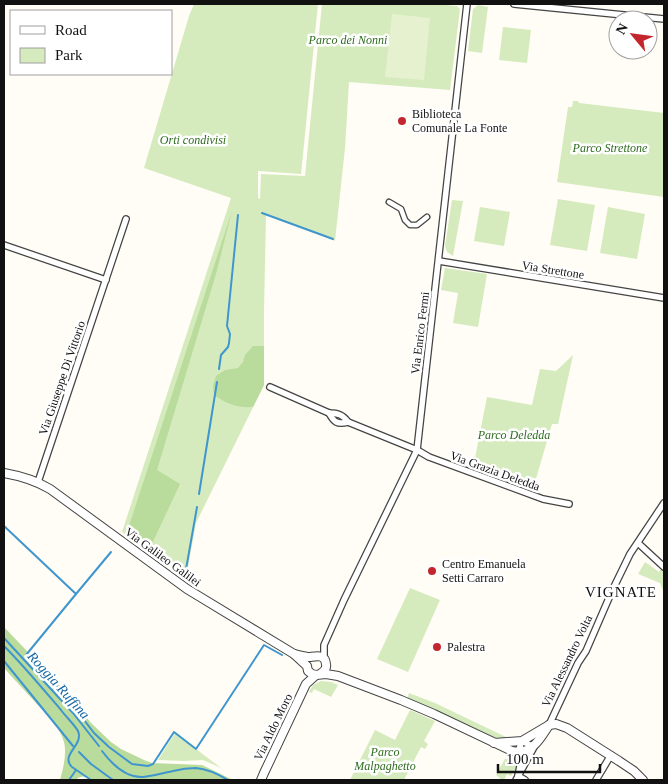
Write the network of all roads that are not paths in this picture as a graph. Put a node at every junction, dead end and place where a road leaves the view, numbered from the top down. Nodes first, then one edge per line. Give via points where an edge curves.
1 (467, 4) edge
2 (514, 4) edge
3 (563, 6) edge
4 (664, 19) edge
5 (389, 202) dead end
6 (427, 216) dead end
7 (126, 219) dead end
8 (4, 245) edge
9 (439, 261) junction
10 (106, 280) junction
11 (664, 298) edge
12 (270, 387) dead end
13 (417, 450) junction
14 (4, 473) edge
15 (38, 482) junction
16 (664, 503) edge
17 (570, 504) dead end
18 (638, 543) junction
19 (664, 567) edge
20 (324, 645) junction
21 (294, 654) junction
22 (312, 656) junction
23 (325, 662) junction
24 (307, 667) junction
25 (318, 674) junction
26 (338, 676) junction
27 (306, 684) junction
28 (549, 725) junction
29 (522, 741) junction
30 (494, 743) junction
31 (534, 747) junction
32 (518, 752) junction
33 (611, 755) junction
34 (517, 778) edge
35 (262, 780) edge
36 (525, 780) edge
37 (596, 780) edge
38 (643, 780) edge

1 - 9 street, Via Enrico Fermi
2 - 3 street
3 - 4 street
5 - 6 street via 401,209 410,225 417,225
7 - 10 street, Via Giuseppe Di Vittorio
8 - 10 street
9 - 11 street, Via Strettone
9 - 13 street, Via Enrico Fermi
10 - 15 street, Via Giuseppe Di Vittorio
12 - 13 street, Via Grazia Deledda via 329,413 340,424 348,422
13 - 17 street, Via Grazia Deledda via 542,499
13 - 20 street, Via Enrico Fermi
14 - 15 street, Via Galileo Galilei
15 - 21 street, Via Galileo Galilei via 186,589
16 - 18 street, Via Alessandro Volta
18 - 19 street
18 - 28 street, Via Alessandro Volta via 619,575
20 - 22 street
20 - 23 street
21 - 22 street, Via Galileo Galilei
21 - 24 street
22 - 23 street via 320,656
22 - 24 street
23 - 25 street via 324,670
23 - 26 street
24 - 25 street via 312,674
24 - 27 street, Via Aldo Moro
25 - 26 street
25 - 27 street, Via Aldo Moro
26 - 30 street via 434,714
27 - 35 street, Via Aldo Moro
28 - 29 street, Via Alessandro Volta
28 - 31 street, Via Alessandro Volta
28 - 33 street via 562,725
29 - 30 street
29 - 31 street
29 - 32 street
30 - 32 street
31 - 32 street
31 - 34 street
32 - 34 street via 520,766
33 - 37 street
33 - 38 street
34 - 36 street

